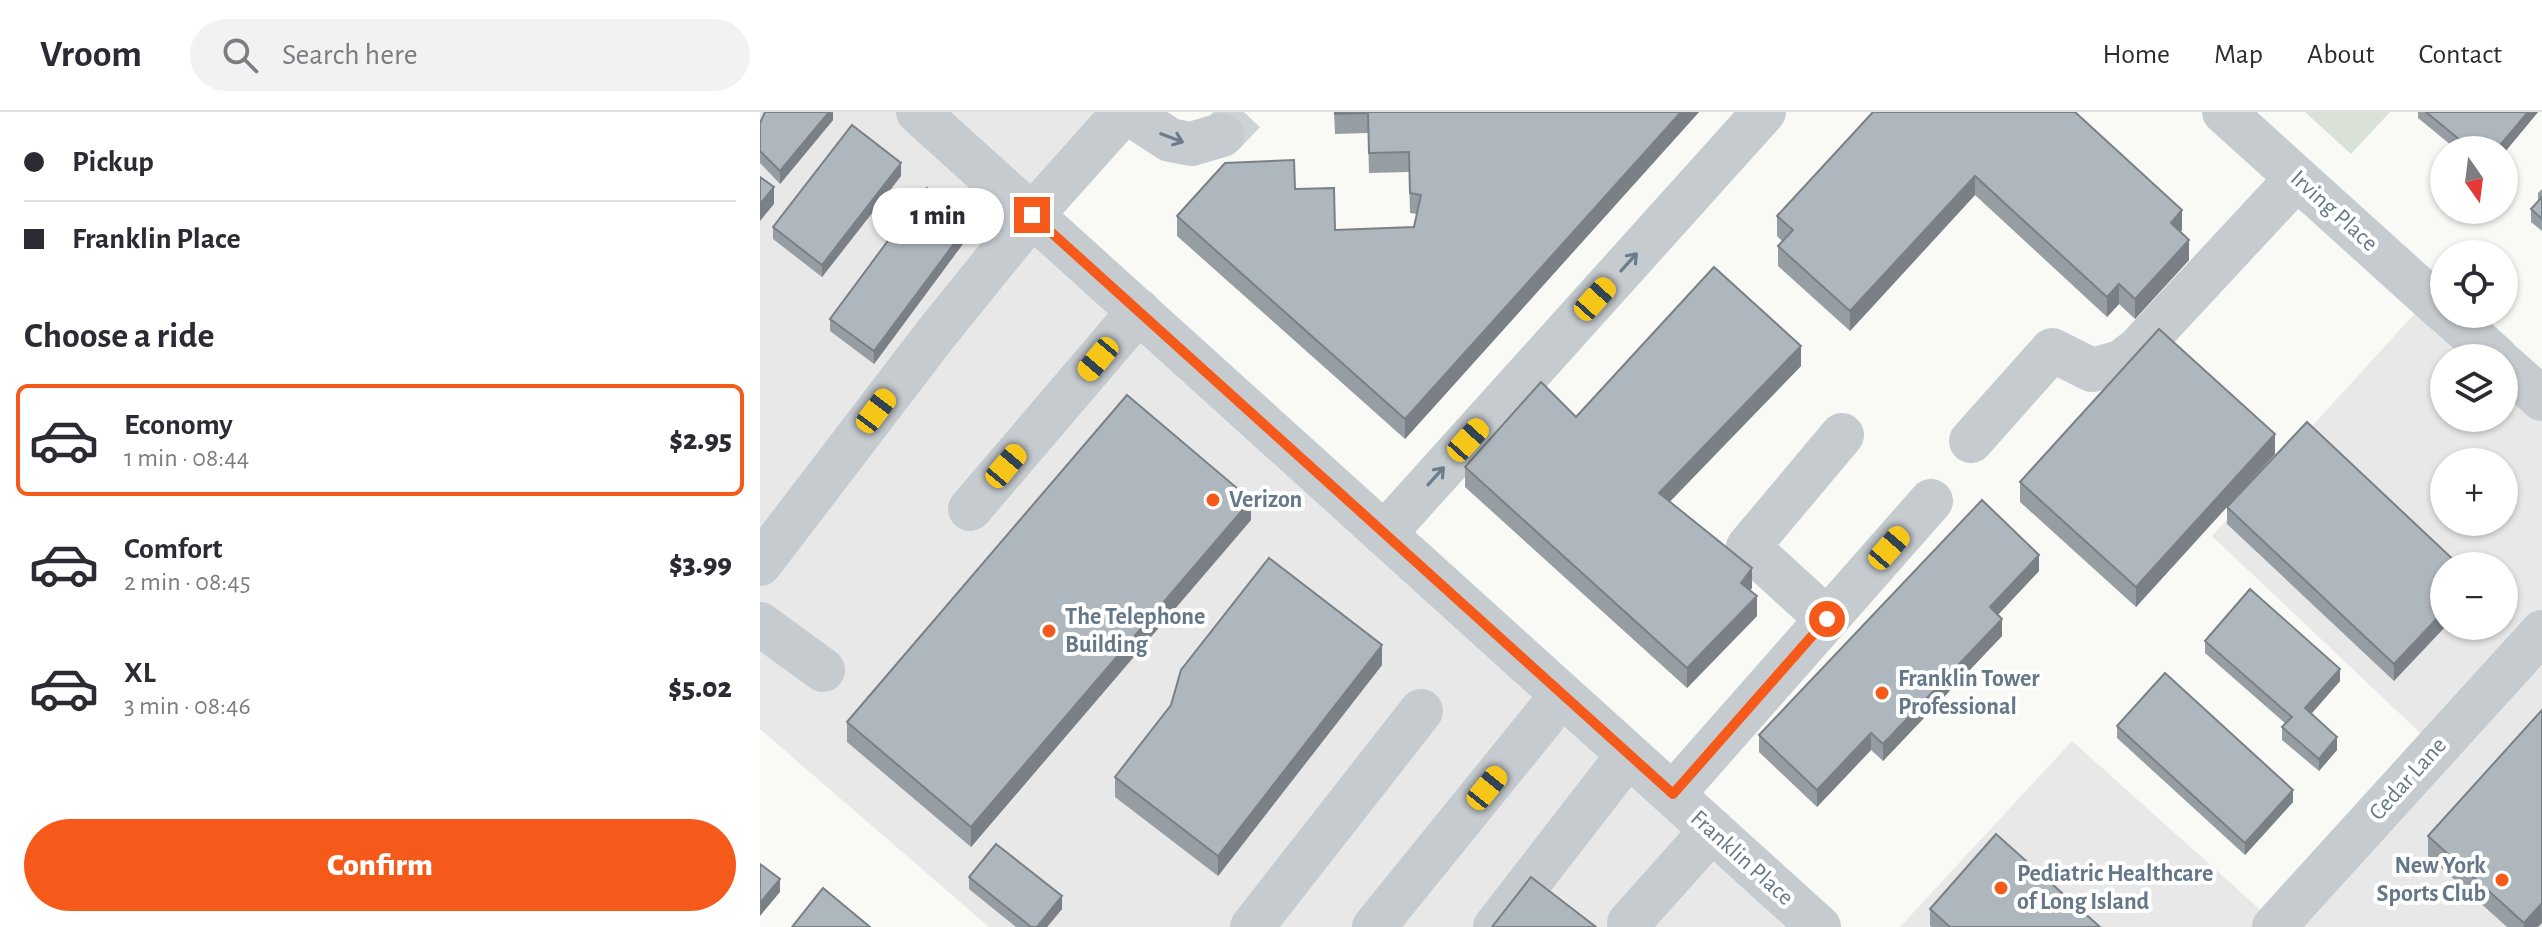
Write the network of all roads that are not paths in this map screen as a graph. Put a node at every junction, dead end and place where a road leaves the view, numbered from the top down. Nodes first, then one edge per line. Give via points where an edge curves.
1 (918, 112) edge
2 (1125, 112) edge
3 (1764, 112) edge
4 (2224, 112) edge
5 (1222, 135) tunnel mouth
6 (2297, 178) junction
7 (1032, 215) junction
8 (2430, 298) edge
9 (1139, 311) junction
10 (2464, 328) edge
11 (2481, 344) edge
12 (2518, 378) edge
13 (2542, 399) edge
14 (1842, 435) dead end
15 (1971, 441) dead end
16 (1931, 501) dead end
17 (970, 509) dead end
18 (1384, 534) junction
19 (760, 564) edge
20 (1827, 619) junction
21 (760, 624) edge
22 (2542, 632) edge
23 (823, 670) dead end
24 (1562, 695) junction
25 (1421, 711) dead end
26 (1628, 755) junction
27 (1673, 794) junction
28 (1712, 830) junction
29 (1629, 923) dead end
30 (1252, 927) edge
31 (1374, 927) edge
32 (1495, 927) edge
33 (1819, 927) edge
34 (2274, 927) edge

1 - 7 street, Franklin Place
2 -> 5 street via 1170,140 1191,144
2 - 7 street
18 -> 3 street
4 - 6 street, Irving Place
6 - 8 street, Irving Place
6 - 15 street via 2138,349 2121,362 2092,370 2052,350
7 - 9 street, Franklin Place
7 - 19 street
9 - 17 street
9 - 18 street, Franklin Place
10 - 11 street, Irving Place
12 - 13 street
14 - 20 street via 1748,547
16 - 20 street
18 - 24 street, Franklin Place
20 - 27 street
21 - 23 street
22 - 34 street, Cedar Lane
24 - 26 street, Franklin Place
24 - 31 street
25 - 30 street
26 - 27 street, Franklin Place
26 - 32 street
27 - 28 street, Franklin Place
28 - 29 street
28 - 33 street, Franklin Place

